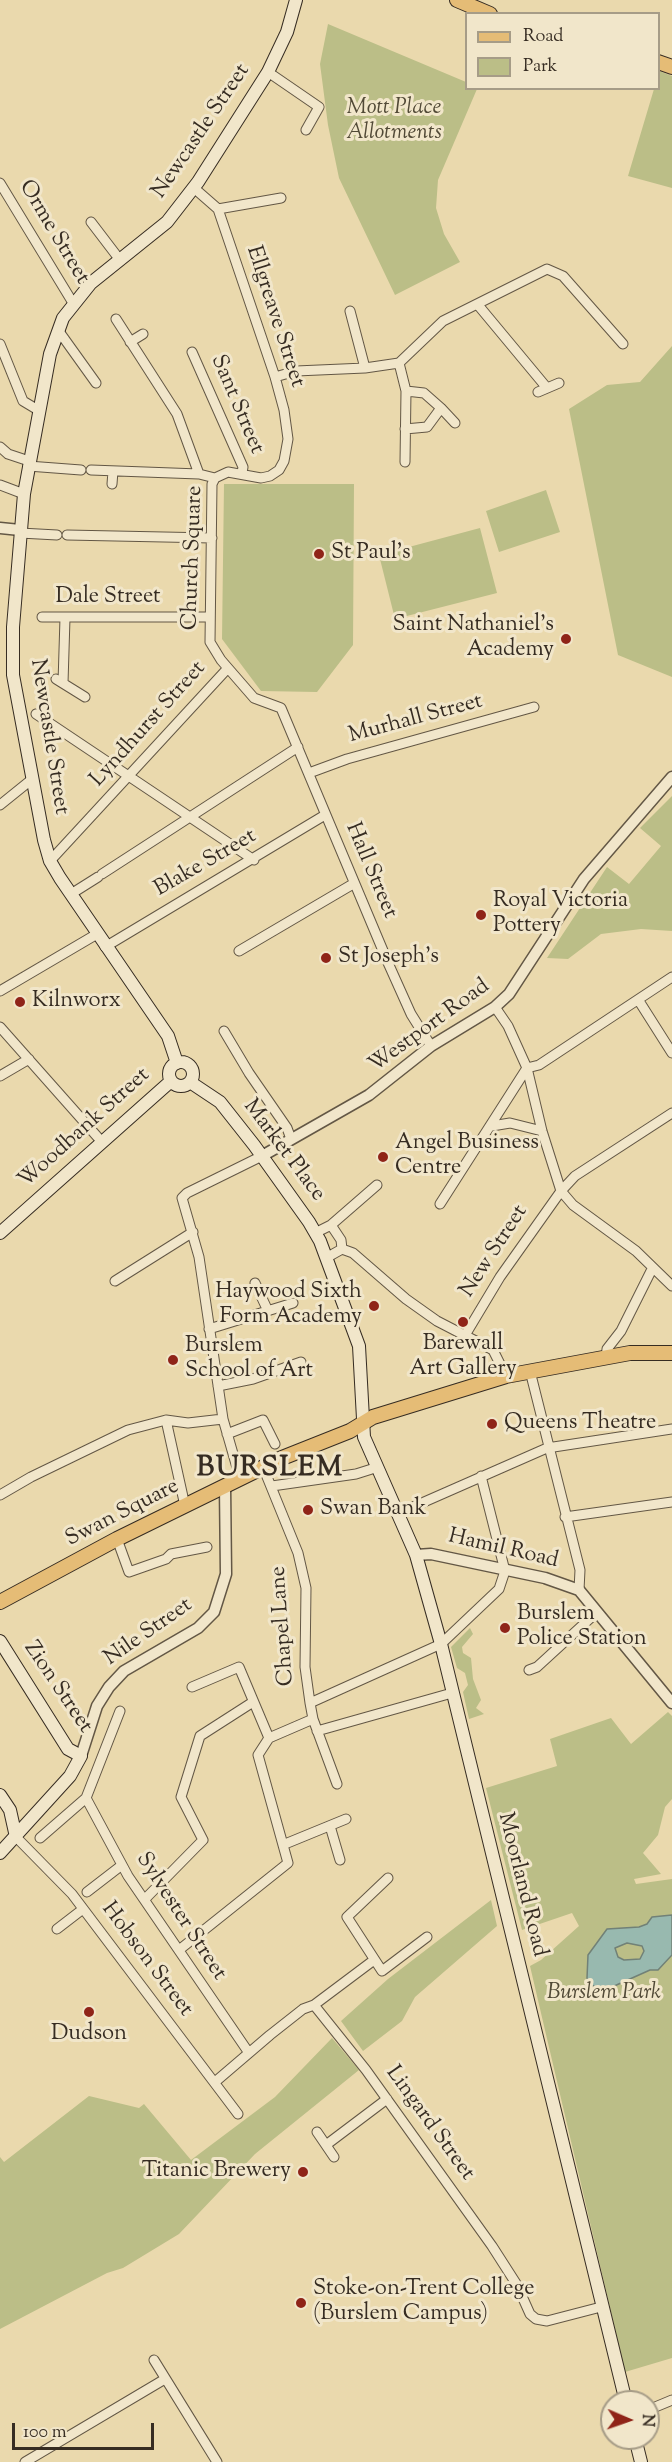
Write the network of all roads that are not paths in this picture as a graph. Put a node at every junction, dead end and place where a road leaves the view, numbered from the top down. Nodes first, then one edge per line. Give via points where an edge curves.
1 (296, 0) edge
2 (457, 0) edge
3 (485, 12) edge
4 (268, 72) junction
5 (306, 130) dead end
6 (0, 183) edge
7 (194, 188) junction
8 (281, 198) dead end
9 (218, 209) junction
10 (91, 222) dead end
11 (120, 260) junction
12 (73, 303) junction
13 (478, 305) junction
14 (354, 316) dead end
15 (116, 320) dead end
16 (58, 330) junction
17 (142, 334) dead end
18 (130, 342) junction
19 (0, 344) edge
20 (608, 345) dead end
21 (192, 352) dead end
22 (399, 363) junction
23 (365, 368) junction
24 (274, 377) junction
25 (96, 383) dead end
26 (559, 383) dead end
27 (406, 391) junction
28 (441, 408) junction
29 (38, 410) junction
30 (455, 423) dead end
31 (405, 429) junction
32 (0, 447) edge
33 (405, 462) dead end
34 (29, 463) junction
35 (279, 470) joint
36 (113, 471) junction
37 (242, 473) junction
38 (199, 474) junction
39 (214, 478) junction
40 (112, 484) dead end
41 (0, 485) edge
42 (24, 494) junction
43 (0, 528) edge
44 (20, 531) junction
45 (212, 538) junction
46 (42, 617) dead end
47 (210, 617) junction
48 (65, 618) junction
49 (228, 668) junction
50 (84, 698) dead end
51 (534, 707) dead end
52 (281, 708) joint
53 (36, 714) dead end
54 (298, 747) junction
55 (309, 773) junction
56 (128, 776) junction
57 (672, 777) edge
58 (31, 780) junction
59 (0, 805) edge
60 (326, 815) junction
61 (190, 818) junction
62 (254, 860) junction
63 (50, 861) junction
64 (354, 884) junction
65 (71, 894) junction
66 (98, 934) junction
67 (105, 946) junction
68 (239, 951) dead end
69 (672, 978) edge
70 (0, 991) edge
71 (639, 1001) junction
72 (495, 1007) junction
73 (0, 1027) edge
74 (224, 1030) dead end
75 (431, 1046) junction
76 (672, 1053) edge
77 (29, 1059) junction
78 (177, 1063) junction
79 (528, 1068) junction
80 (0, 1076) edge
81 (171, 1081) junction
82 (190, 1082) junction
83 (672, 1113) edge
84 (492, 1126) junction
85 (542, 1131) junction
86 (291, 1139) junction
87 (102, 1142) junction
88 (262, 1156) junction
89 (377, 1185) dead end
90 (561, 1191) junction
91 (440, 1204) dead end
92 (331, 1225) junction
93 (193, 1232) junction
94 (0, 1233) edge
95 (315, 1233) junction
96 (342, 1249) junction
97 (326, 1258) junction
98 (652, 1269) junction
99 (255, 1283) dead end
100 (672, 1286) edge
101 (126, 1287) dead end
102 (293, 1303) dead end
103 (268, 1311) junction
104 (209, 1329) junction
105 (464, 1337) junction
106 (672, 1353) edge
107 (606, 1358) junction
108 (301, 1362) dead end
109 (530, 1371) junction
110 (506, 1376) junction
111 (218, 1386) junction
112 (223, 1419) junction
113 (166, 1420) junction
114 (363, 1421) junction
115 (672, 1430) edge
116 (227, 1434) junction
117 (275, 1444) dead end
118 (547, 1448) junction
119 (263, 1467) junction
120 (375, 1468) junction
121 (482, 1476) junction
122 (240, 1478) junction
123 (225, 1486) junction
124 (272, 1486) junction
125 (0, 1495) edge
126 (672, 1502) edge
127 (185, 1506) junction
128 (399, 1513) junction
129 (565, 1517) junction
130 (117, 1539) junction
131 (207, 1547) dead end
132 (416, 1555) junction
133 (505, 1571) junction
134 (579, 1590) junction
135 (0, 1602) edge
136 (597, 1612) junction
137 (0, 1641) edge
138 (441, 1644) junction
139 (529, 1670) dead end
140 (192, 1687) dead end
141 (452, 1694) junction
142 (253, 1702) junction
143 (310, 1703) junction
144 (672, 1703) edge
145 (120, 1711) dead end
146 (313, 1719) junction
147 (317, 1731) junction
148 (269, 1738) junction
149 (81, 1756) junction
150 (337, 1784) dead end
151 (0, 1794) edge
152 (86, 1798) junction
153 (10, 1810) junction
154 (32, 1818) junction
155 (346, 1819) dead end
156 (330, 1826) junction
157 (16, 1837) junction
158 (40, 1838) dead end
159 (285, 1844) junction
160 (0, 1853) edge
161 (340, 1860) dead end
162 (122, 1865) junction
163 (388, 1878) dead end
164 (87, 1892) dead end
165 (145, 1899) junction
166 (83, 1910) junction
167 (57, 1929) dead end
168 (427, 1937) dead end
169 (179, 1950) junction
170 (374, 1960) junction
171 (314, 2005) junction
172 (249, 2053) junction
173 (215, 2082) junction
174 (387, 2099) junction
175 (238, 2114) dead end
176 (317, 2132) dead end
177 (326, 2145) junction
178 (334, 2157) dead end
179 (601, 2307) junction
180 (154, 2360) dead end
181 (165, 2379) junction
182 (623, 2390) edge
183 (25, 2462) edge
184 (217, 2462) edge

1 - 4 main road, Newcastle Street via 287,32
2 - 3 main road
4 - 5 street via 319,107
4 - 7 main road, Newcastle Street
6 - 12 street, Orme Street
7 - 9 street
7 - 11 main road, Newcastle Street via 167,222
8 - 9 street
9 - 24 street, Ellgreave Street
10 - 11 street
11 - 12 main road, Newcastle Street
12 - 16 main road, Newcastle Street
13 - 20 street via 547,269 563,276 620,341
13 - 22 street via 443,321
13 - 26 street via 542,390
14 - 23 street
15 - 18 street
16 - 25 street
16 - 29 main road, Newcastle Street
17 - 18 street
18 - 38 street via 177,414
19 - 29 street via 23,401
21 - 37 street, Sant Street via 243,467
22 - 23 street
22 - 27 street
23 - 24 street via 296,371
24 - 35 street, Ellgreave Street via 288,440
27 - 28 street via 424,393
27 - 31 street
28 - 30 street
28 - 31 street via 427,427
29 - 34 main road, Newcastle Street
31 - 33 street
32 - 34 street
34 - 36 street
34 - 42 main road, Newcastle Street
35 - 37 street, Church Square via 261,478
36 - 38 street
36 - 40 street
37 - 39 street, Church Square via 228,472
38 - 39 street
39 - 45 street, Church Square
41 - 42 street
42 - 44 main road, Newcastle Street
43 - 44 street
44 - 45 street
44 - 58 main road, Newcastle Street via 13,675
45 - 47 street, Church Square
46 - 48 street, Dale Street
47 - 48 street, Dale Street
47 - 49 street, Church Square via 210,642
48 - 50 street via 59,681
49 - 52 street, Church Square via 254,698
49 - 56 street, Lyndhurst Street
51 - 55 street, Murhall Street
52 - 54 street, Hall Street
53 - 56 street
54 - 55 street, Hall Street
54 - 61 street
55 - 60 street, Hall Street
56 - 61 street
56 - 63 street, Lyndhurst Street
57 - 72 street, Westport Road via 584,879 522,978
58 - 59 street
58 - 63 main road, Newcastle Street
60 - 62 street, Blake Street
60 - 64 street, Hall Street
61 - 62 street
61 - 65 street
62 - 67 street, Blake Street
63 - 65 main road, Newcastle Street
64 - 68 street
64 - 75 street, Hall Street via 411,1014
65 - 66 main road, Newcastle Street
66 - 67 main road, Newcastle Street
66 - 70 street
67 - 78 main road, Newcastle Street via 168,1036
69 - 71 street
71 - 76 street
71 - 79 street via 539,1065
72 - 75 street, Westport Road
72 - 79 street
73 - 77 street
74 - 86 street
75 - 86 street, Westport Road via 369,1095
77 - 80 street
77 - 87 street
78 - 81 main road via 169,1071
78 - 82 main road via 190,1067
79 - 84 street
79 - 85 street
81 - 82 main road via 180,1086
81 - 87 main road, Woodbank Street
82 - 88 main road, Market Place via 219,1102
83 - 90 street, New Street via 575,1176
84 - 85 street via 510,1124
84 - 91 street via 450,1197
85 - 90 street
86 - 88 street, Westport Road
87 - 94 main road, Woodbank Street
88 - 93 street via 184,1195
88 - 95 main road, Market Place
89 - 92 street
90 - 98 street via 573,1205 636,1251
90 - 105 street, New Street via 500,1277
92 - 95 street
92 - 96 street
93 - 101 street via 118,1280
93 - 104 street
95 - 97 main road, Market Place
96 - 97 street
96 - 105 street via 353,1253 405,1299
97 - 114 main road, Market Place via 359,1346
98 - 100 street
98 - 107 street via 621,1331 607,1349
99 - 103 street
102 - 103 street
103 - 104 street
104 - 111 street
105 - 110 street via 493,1350
106 - 107 main road, Swan Square via 630,1353
107 - 109 main road, Swan Square
108 - 111 street
109 - 110 main road, Swan Square
109 - 118 street
110 - 114 main road, Swan Square
111 - 112 street
112 - 113 street via 188,1423
112 - 116 street
113 - 125 street via 128,1430
113 - 127 street
114 - 119 main road, Swan Square via 350,1431
114 - 120 main road, Moorland Road
115 - 118 street
116 - 117 street via 263,1420
116 - 122 street
118 - 121 street
118 - 129 street
119 - 122 main road, Swan Square
119 - 124 street, Chapel Lane
120 - 124 street
120 - 128 main road, Moorland Road
121 - 128 street
121 - 133 street
122 - 123 main road, Swan Square
123 - 127 main road, Swan Square
123 - 149 street, Nile Street via 227,1544 221,1597 208,1620 124,1671 102,1695
124 - 143 street, Chapel Lane via 298,1553 306,1588 305,1667
126 - 129 street
127 - 130 main road, Swan Square
128 - 132 main road, Moorland Road
129 - 134 street via 580,1570
130 - 131 street via 129,1572 171,1554
130 - 135 main road, Swan Square
132 - 133 street, Hamil Road via 431,1554
132 - 138 main road, Moorland Road
133 - 134 street, Hamil Road via 553,1580
133 - 138 street via 501,1584
134 - 136 street, Hamil Road
136 - 139 street
136 - 144 street, Hamil Road
137 - 149 main road, Zion Street via 68,1749
138 - 141 main road, Moorland Road
138 - 143 street
140 - 142 street via 238,1667
141 - 147 street
141 - 179 main road, Moorland Road
142 - 148 street
142 - 165 street via 200,1736 181,1797 203,1840
143 - 146 street, Chapel Lane
145 - 152 street
146 - 147 street, Chapel Lane
146 - 148 street
147 - 150 street, Chapel Lane
148 - 159 street via 258,1755
149 - 154 main road, Nile Street via 70,1776
151 - 153 main road
152 - 158 street
152 - 162 street, Sylvester Street
153 - 154 main road
153 - 157 main road
154 - 157 main road, Nile Street
155 - 156 street
156 - 159 street
156 - 161 street
157 - 160 main road, Nile Street
157 - 166 street, Hobson Street via 57,1877
159 - 169 street via 288,1863
162 - 164 street
162 - 165 street, Sylvester Street
163 - 170 street via 347,1917
165 - 169 street, Sylvester Street
166 - 167 street
166 - 173 street, Hobson Street
168 - 170 street via 382,1971
169 - 172 street, Sylvester Street
170 - 171 street
171 - 172 street via 303,2009
171 - 174 street, Lingard Street
172 - 173 street
173 - 175 street, Hobson Street
174 - 177 street
174 - 179 street, Lingard Street via 492,2246 530,2314 547,2321
176 - 177 street
177 - 178 street
179 - 182 main road, Moorland Road
180 - 181 street
181 - 183 street
181 - 184 street

